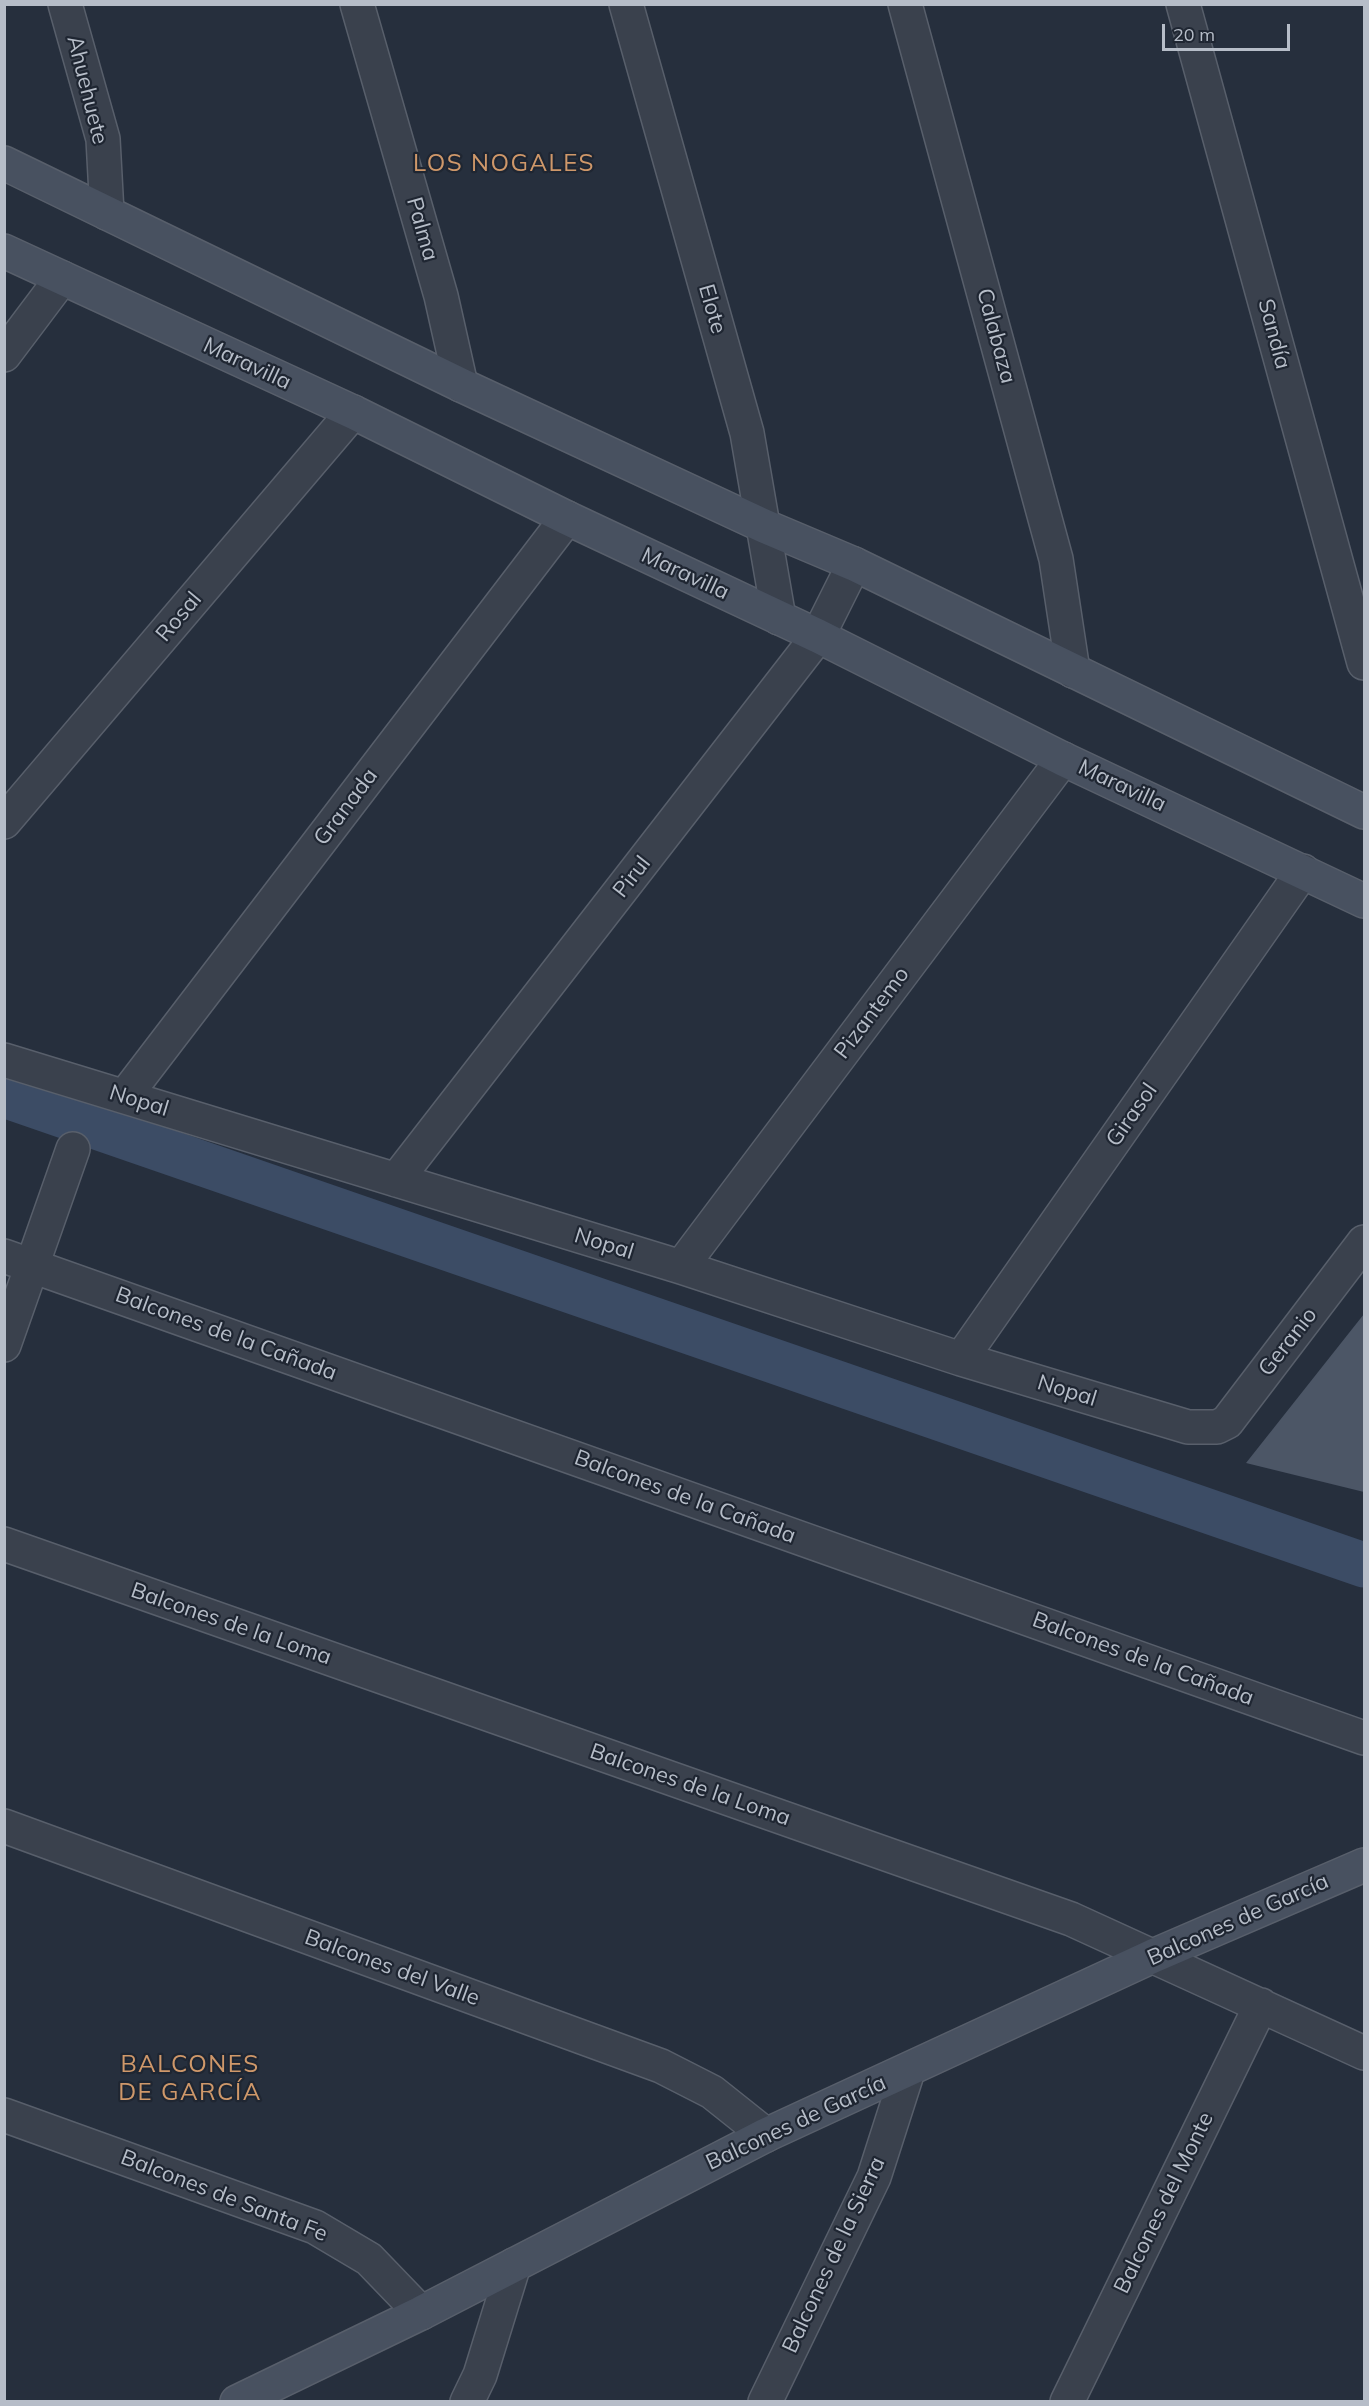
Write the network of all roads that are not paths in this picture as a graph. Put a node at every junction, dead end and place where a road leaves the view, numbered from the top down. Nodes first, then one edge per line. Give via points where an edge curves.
1 (65, 4) edge
2 (357, 4) edge
3 (626, 4) edge
4 (905, 4) edge
5 (1183, 4) edge
6 (4, 163) edge
7 (107, 213) junction
8 (4, 251) edge
9 (62, 278) junction
10 (4, 355) edge
11 (461, 386) junction
12 (352, 412) junction
13 (567, 518) junction
14 (764, 526) junction
15 (854, 564) junction
16 (779, 618) junction
17 (818, 636) junction
18 (1365, 663) edge
19 (1073, 671) junction
20 (1063, 759) junction
21 (1365, 812) edge
22 (4, 822) edge
23 (1303, 871) junction
24 (1365, 901) edge
25 (4, 1060) edge
26 (125, 1096) junction
27 (73, 1149) dead end
28 (396, 1180) junction
29 (1365, 1242) edge
30 (18, 1260) edge
31 (681, 1267) junction
32 (4, 1345) edge
33 (961, 1359) junction
34 (1203, 1428) joint
35 (4, 1544) edge
36 (1365, 1738) edge
37 (4, 1826) edge
38 (1365, 1865) edge
39 (1153, 1956) junction
40 (1261, 2005) junction
41 (1365, 2053) edge
42 (908, 2071) junction
43 (4, 2115) edge
44 (766, 2134) junction
45 (514, 2265) junction
46 (421, 2313) junction
47 (237, 2402) edge
48 (467, 2402) edge
49 (765, 2402) edge
50 (1067, 2402) edge

1 - 7 street, Ahuehuete via 103,139
2 - 11 street, Palma via 441,296
3 - 14 street, Elote via 747,433
4 - 19 street, Calabaza via 1056,559
5 - 18 street, Sandía
6 - 7 main road
7 - 11 main road
8 - 9 main road, Maravilla
9 - 10 street
9 - 12 main road, Maravilla
11 - 14 main road
12 - 13 main road, Maravilla
12 - 22 street, Rosal
13 - 16 main road, Maravilla
13 - 26 street, Granada
14 - 15 main road
14 - 16 street, Elote
15 - 17 street, Pirul
15 - 19 main road
16 - 17 main road, Maravilla
17 - 20 main road, Maravilla
17 - 28 street, Pirul
19 - 21 main road
20 - 23 main road, Maravilla
20 - 31 street, Pizantemo
23 - 24 main road, Maravilla
23 - 33 street, Girasol
25 - 26 street, Nopal
26 - 28 street, Nopal
27 - 30 street
28 - 31 street, Nopal
29 - 34 street, Geranio via 1227,1422
30 - 32 street
30 - 36 street, Balcones de la Cañada
31 - 33 street, Nopal
33 - 34 street, Nopal via 1188,1427
35 - 39 street, Balcones de la Loma via 1060,1915
37 - 44 street, Balcones del Valle via 661,2066 712,2092
38 - 39 main road, Balcones de García
39 - 40 street, Balcones de la Loma
39 - 42 main road, Balcones de García
40 - 41 street, Balcones de la Loma
40 - 50 street, Balcones del Monte
42 - 44 main road, Balcones de García
42 - 49 street, Balcones de la Sierra via 874,2177
43 - 46 street, Balcones de Santa Fe via 315,2227 369,2259
44 - 45 main road, Balcones de García
45 - 46 main road, Balcones de García
45 - 48 street via 480,2375
46 - 47 main road, Balcones de García

